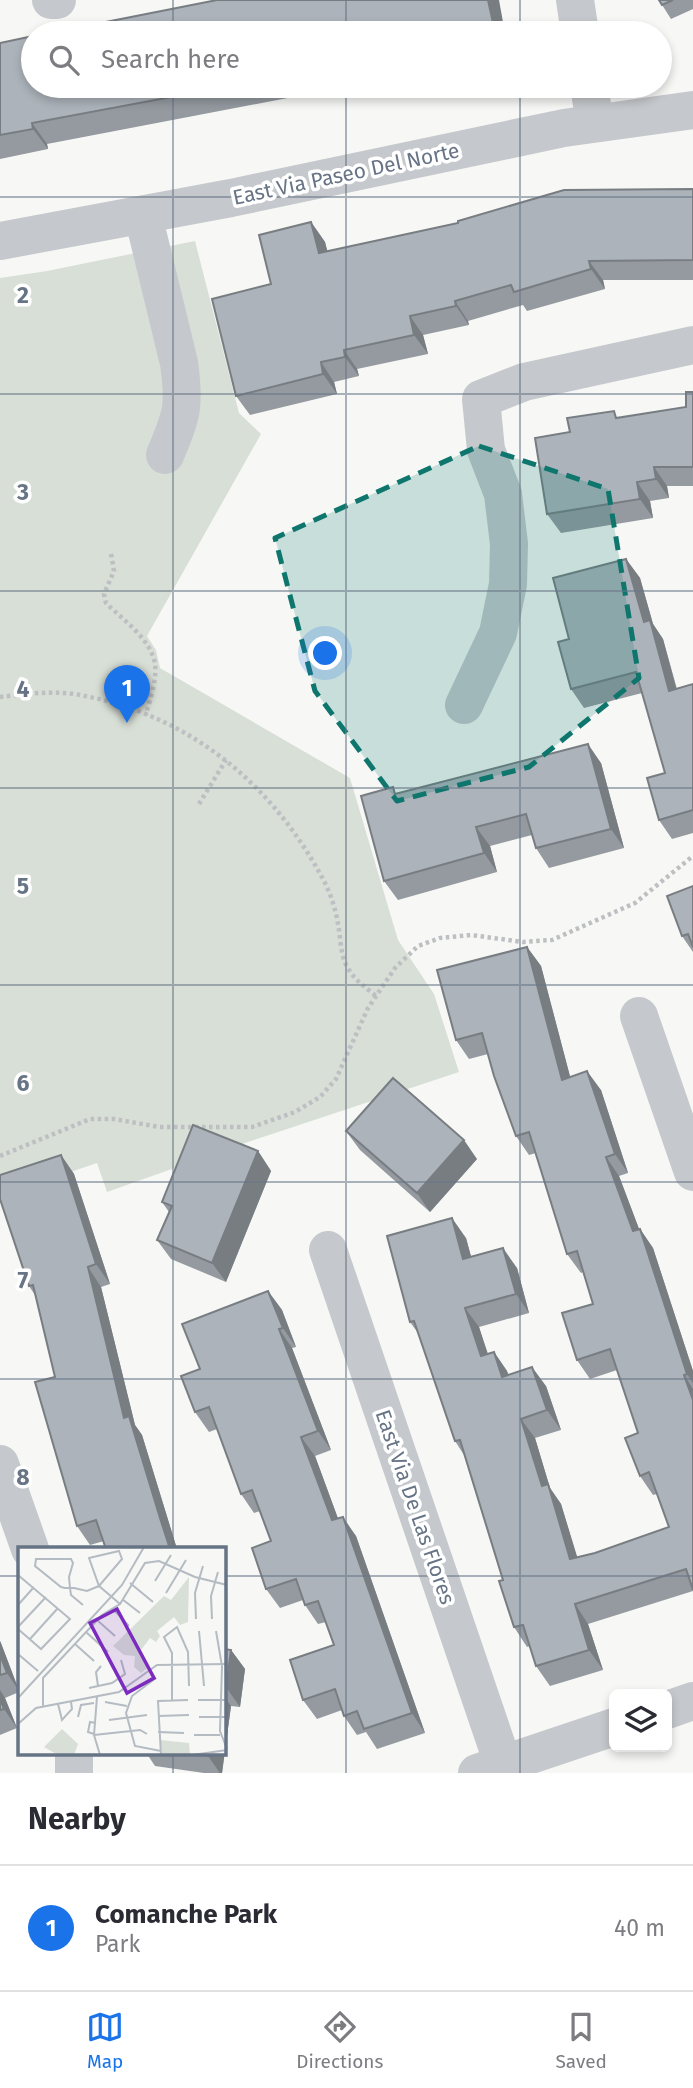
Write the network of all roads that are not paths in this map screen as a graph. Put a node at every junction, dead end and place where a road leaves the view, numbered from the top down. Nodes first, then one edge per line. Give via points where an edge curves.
1 (51, 0) edge
2 (57, 0) edge
3 (575, 0) edge
4 (578, 21) edge
5 (591, 98) edge
6 (693, 110) edge
7 (595, 123) junction
8 (143, 215) junction
9 (0, 241) edge
10 (693, 345) edge
11 (165, 455) dead end
12 (464, 705) dead end
13 (639, 1016) dead end
14 (693, 1172) edge
15 (328, 1250) dead end
16 (0, 1464) edge
17 (29, 1547) edge
18 (693, 1702) edge
19 (672, 1708) edge
20 (609, 1729) edge
21 (490, 1768) edge

1 - 2 street
3 - 4 street
5 - 7 street
6 - 7 street, East Via Paseo Del Norte
7 - 8 street, East Via Paseo Del Norte
8 - 9 street, East Via Paseo Del Norte
8 - 11 street via 182,384 183,404
10 - 12 street via 524,382 481,399 486,450 503,494 508,584 498,633
13 - 14 street
15 - 21 street, East Via De Las Flores
16 - 17 street
18 - 19 street
20 - 21 street

